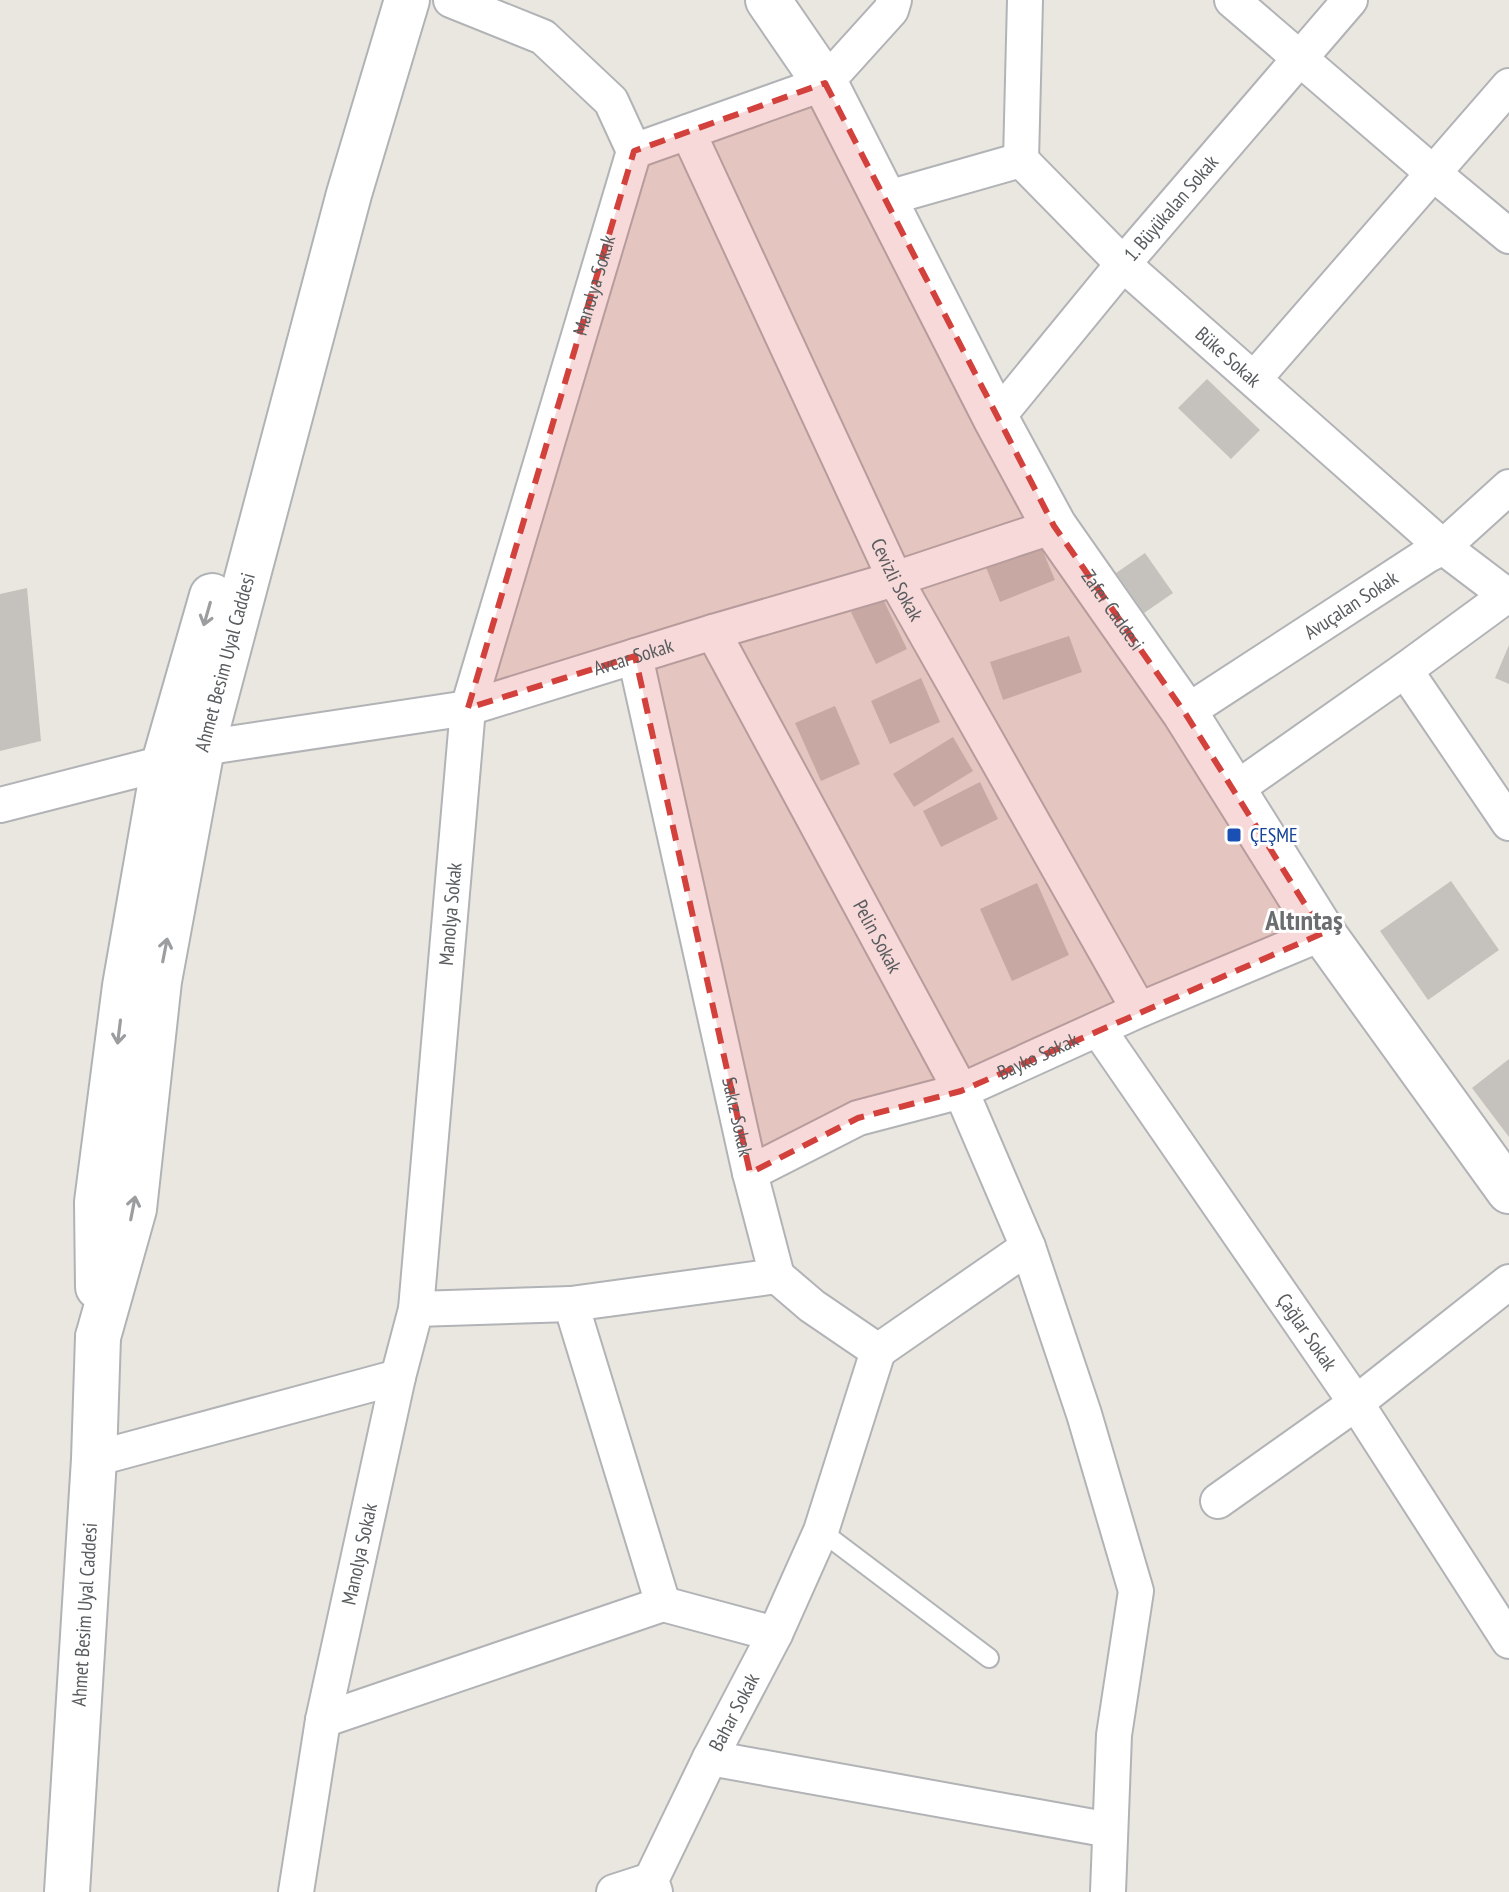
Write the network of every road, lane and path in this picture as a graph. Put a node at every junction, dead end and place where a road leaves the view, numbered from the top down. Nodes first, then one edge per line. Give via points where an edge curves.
1 (381, 0) edge
2 (407, 0) edge
3 (451, 0) edge
4 (768, 0) edge
5 (894, 0) edge
6 (1025, 0) edge
7 (1232, 0) edge
8 (1350, 0) edge
9 (1299, 57) junction
10 (825, 83) junction
11 (1509, 86) edge
12 (688, 132) junction
13 (634, 151) junction
14 (1021, 160) junction
15 (1433, 173) junction
16 (884, 199) junction
17 (1509, 236) edge
18 (1123, 264) junction
19 (1254, 379) junction
20 (996, 419) junction
21 (1509, 487) edge
22 (1054, 526) junction
23 (1443, 547) junction
24 (895, 579) junction
25 (1507, 596) edge
26 (713, 632) junction
27 (635, 656) junction
28 (1405, 670) junction
29 (468, 708) junction
30 (1185, 713) junction
31 (183, 756) junction
32 (1233, 791) junction
33 (0, 805) edge
34 (1509, 823) edge
35 (1323, 933) junction
36 (1139, 1010) junction
37 (1098, 1029) junction
38 (961, 1091) junction
39 (750, 1173) junction
40 (1509, 1191) edge
41 (1028, 1247) junction
42 (777, 1276) junction
43 (1509, 1282) edge
44 (571, 1304) junction
45 (416, 1309) junction
46 (878, 1351) junction
47 (398, 1377) junction
48 (1356, 1403) junction
49 (94, 1459) junction
50 (1218, 1501) dead end
51 (821, 1531) junction
52 (663, 1604) junction
53 (775, 1634) junction
54 (1509, 1641) edge
55 (989, 1658) dead end
56 (323, 1720) junction
57 (710, 1758) junction
58 (1110, 1830) junction
59 (653, 1886) edge
60 (67, 1892) edge
61 (296, 1892) edge
62 (614, 1892) edge
63 (1108, 1892) edge

1 -> 31 main road, Ahmet Besim Uyal Caddesi
2 - 31 main road, Ahmet Besim Uyal Caddesi
3 - 13 street via 543,37 611,101
4 - 10 main road, Zafer Caddesi
5 - 10 street via 891,10
6 - 14 street
7 - 9 street
8 - 9 street, 1. Büyükalan Sokak
9 - 15 street
9 - 18 street, 1. Büyükalan Sokak
10 - 12 street
10 - 16 main road, Zafer Caddesi
11 - 15 street
12 - 13 street
12 - 24 street, Cevizli Sokak
13 - 29 street, Manolya Sokak
14 - 16 street
14 - 18 street, Büke Sokak
15 - 17 street
15 - 19 street
16 - 20 main road, Zafer Caddesi
18 - 19 street, Büke Sokak
18 - 20 street, 1. Büyükalan Sokak
19 - 23 street, Büke Sokak
20 - 22 main road, Zafer Caddesi
21 - 23 street, Avuçalan Sokak
22 - 24 street, Avcar Sokak
22 - 30 main road, Zafer Caddesi
23 - 25 street, Büke Sokak
23 - 30 street, Avuçalan Sokak
24 - 26 street, Avcar Sokak
24 - 36 street, Cevizli Sokak
25 - 28 street
26 - 27 street, Avcar Sokak
26 - 38 street, Pelin Sokak
27 - 29 street, Avcar Sokak
27 - 39 street, Sakız Sokak
28 - 32 street
28 - 34 street
29 - 31 street, Avcar Sokak
29 - 45 street, Manolya Sokak
30 - 32 main road, Zafer Caddesi
31 - 33 street, Avcar Sokak
31 - 49 main road, Ahmet Besim Uyal Caddesi via 134,1209 98,1337
32 - 35 main road, Zafer Caddesi
35 - 36 street, Bayko Sokak
35 - 40 main road, Zafer Caddesi
36 - 37 street, Bayko Sokak
37 - 38 street, Bayko Sokak
37 - 48 street, Çağlar Sokak
38 - 39 street, Bayko Sokak via 858,1118
38 - 41 street, Pelin Sokak
39 - 42 street, Sakız Sokak
41 - 46 street
41 - 58 street, Pelin Sokak via 1136,1591 1114,1735
42 - 44 street
42 - 46 street
43 - 48 street
44 - 45 street
44 - 52 street
45 - 47 street, Manolya Sokak
46 - 51 street, Bahar Sokak
47 - 49 street
47 - 56 street, Manolya Sokak
48 - 50 street
48 - 54 street, Çağlar Sokak
49 - 60 main road, Ahmet Besim Uyal Caddesi
51 - 53 street, Bahar Sokak
51 - 55 lane
52 - 53 street
52 - 56 street
53 - 57 street, Bahar Sokak
56 - 61 street, Manolya Sokak
57 - 58 street
57 - 59 street, Bahar Sokak
58 - 63 street, Pelin Sokak
59 - 62 street

